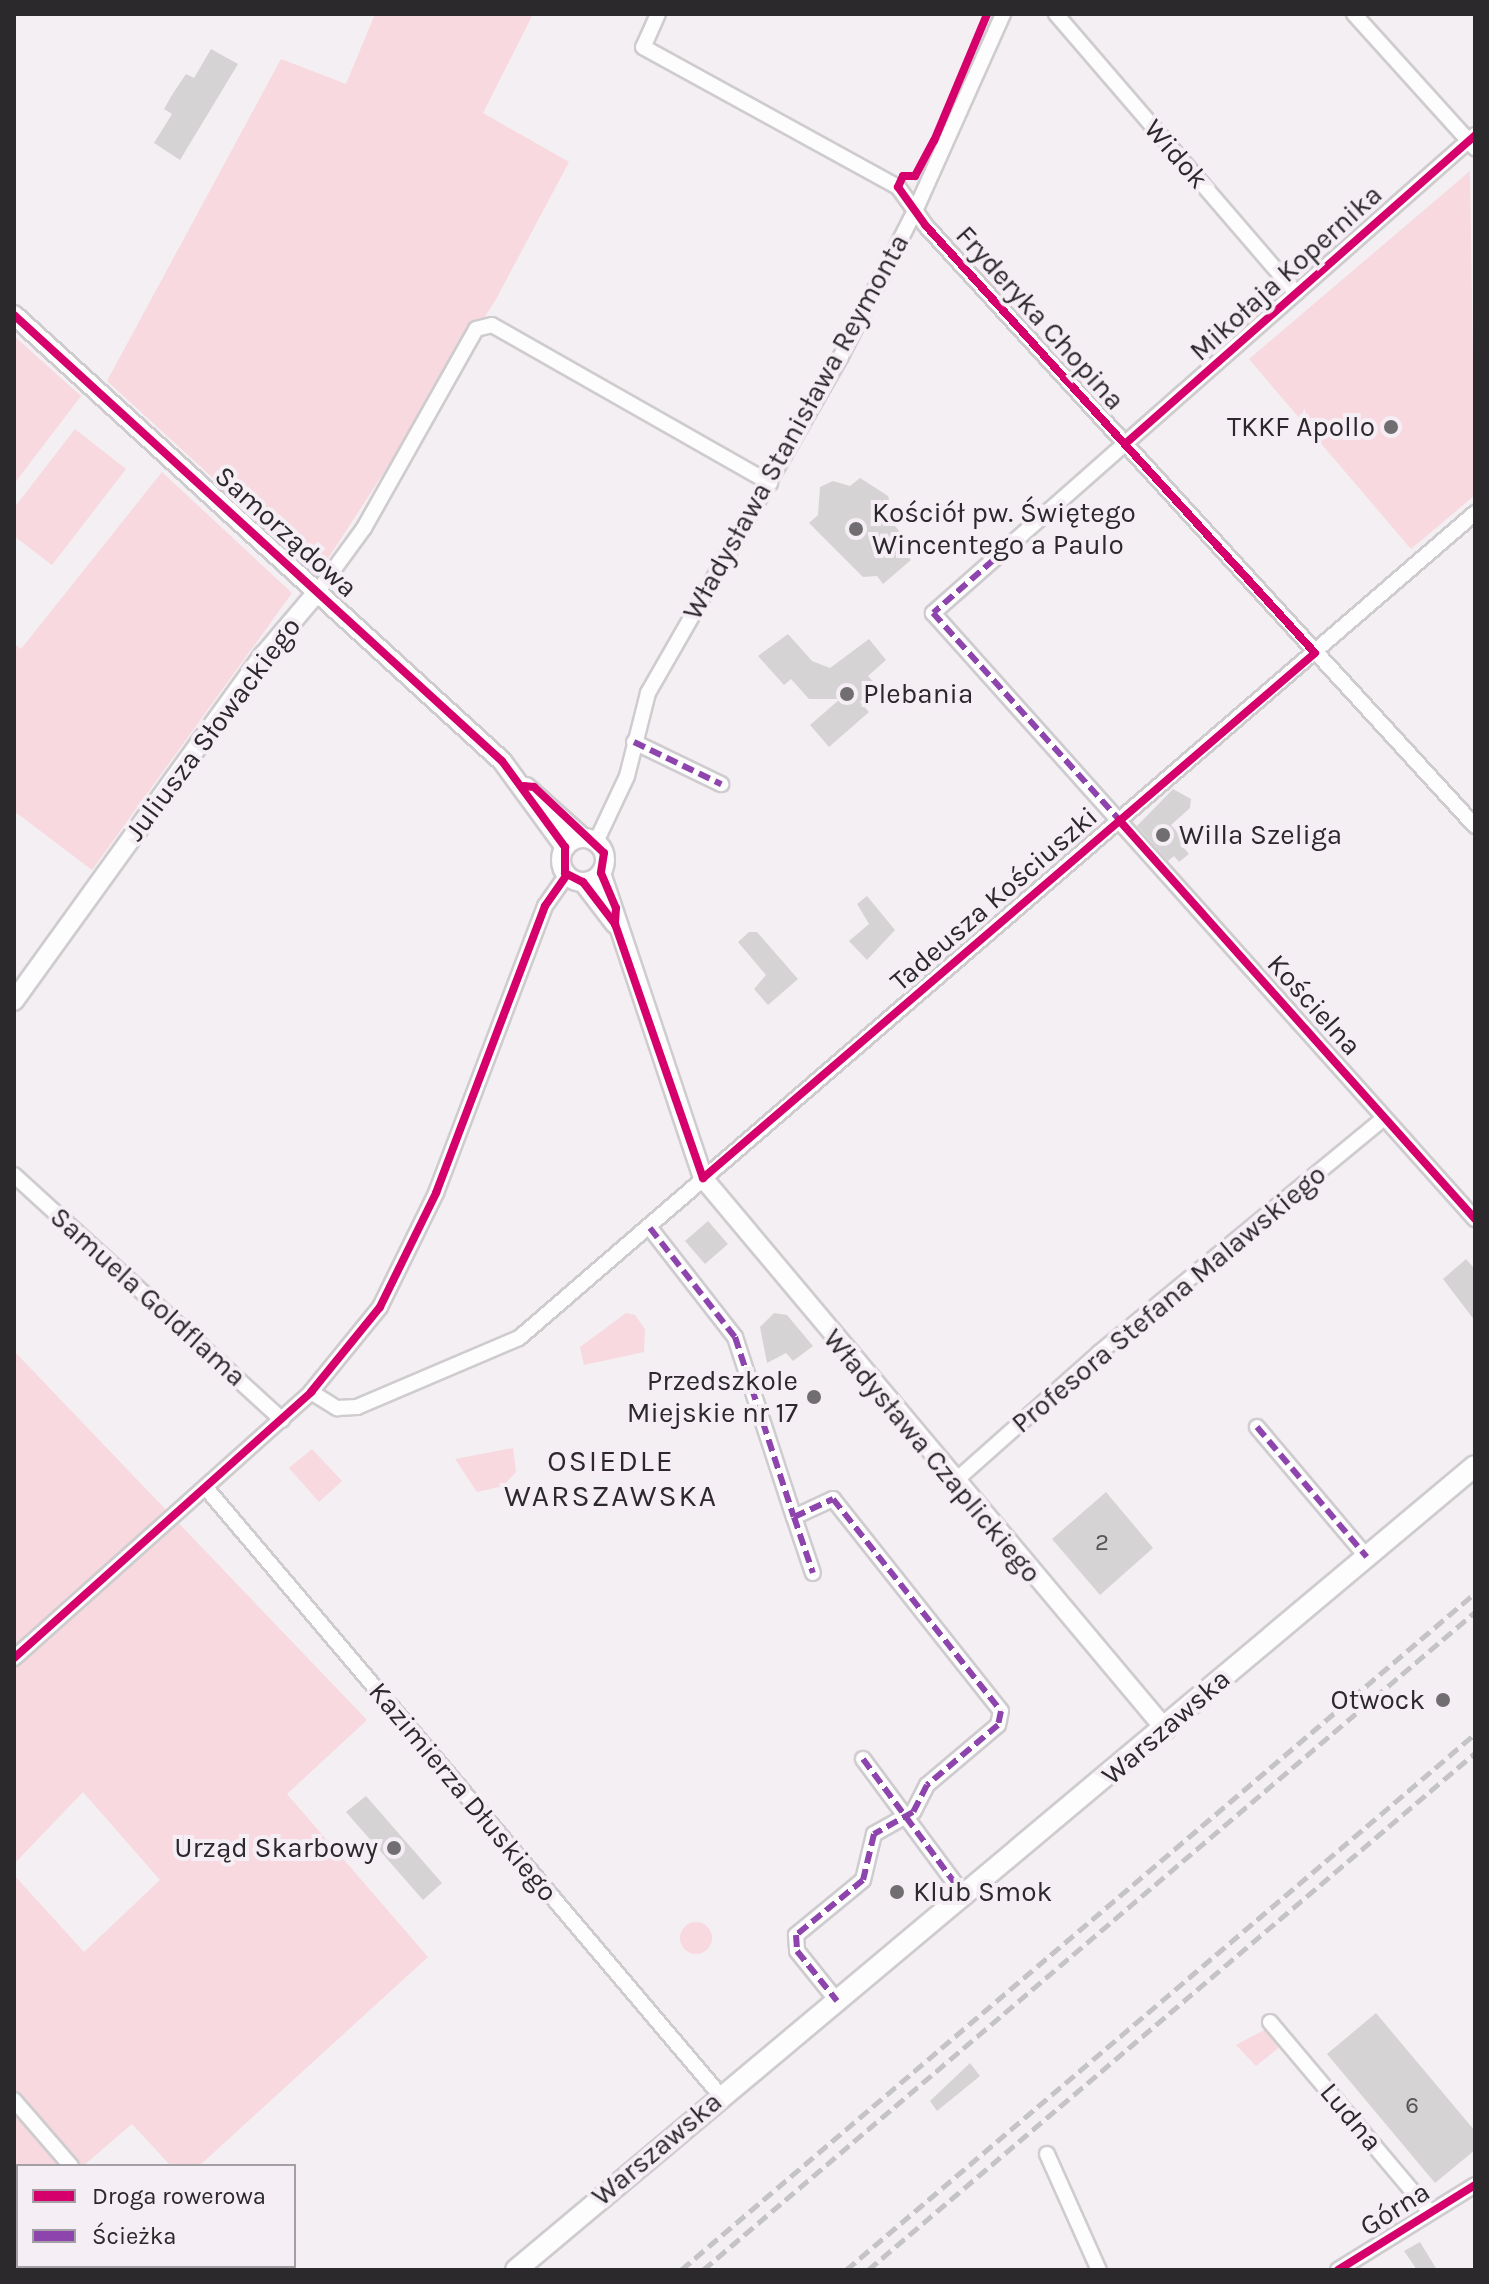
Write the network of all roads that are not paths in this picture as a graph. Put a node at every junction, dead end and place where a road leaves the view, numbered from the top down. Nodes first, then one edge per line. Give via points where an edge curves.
1 (658, 14) edge
2 (1003, 14) edge
3 (1056, 14) edge
4 (1354, 14) edge
5 (1473, 141) edge
6 (915, 211) junction
7 (1296, 293) junction
8 (14, 315) edge
9 (1125, 444) junction
10 (770, 483) junction
11 (1475, 513) edge
12 (318, 591) junction
13 (933, 613) joint
14 (1315, 653) junction
15 (634, 742) junction
16 (721, 784) dead end
17 (524, 786) junction
18 (1119, 820) junction
19 (1475, 826) edge
20 (589, 840) junction
21 (565, 847) junction
22 (601, 873) junction
23 (575, 878) junction
24 (615, 924) junction
25 (14, 1001) edge
26 (1384, 1118) junction
27 (14, 1175) edge
28 (703, 1178) junction
29 (1475, 1219) edge
30 (650, 1228) junction
31 (311, 1392) junction
32 (282, 1420) junction
33 (1257, 1427) dead end
34 (1475, 1466) edge
35 (955, 1481) junction
36 (206, 1488) junction
37 (794, 1517) junction
38 (1367, 1557) junction
39 (813, 1573) dead end
40 (14, 1658) edge
41 (1166, 1730) junction
42 (863, 1759) dead end
43 (905, 1816) junction
44 (965, 1897) junction
45 (837, 2001) junction
46 (1270, 2022) dead end
47 (720, 2095) junction
48 (14, 2100) edge
49 (1047, 2154) dead end
50 (69, 2164) edge
51 (1475, 2185) edge
52 (1430, 2212) junction
53 (516, 2270) edge
54 (1099, 2270) edge
55 (1338, 2270) edge

1 - 6 street, Fryderyka Chopina via 643,47 898,187
2 - 6 street, Władysława Stanisława Reymonta
3 - 7 street, Widok
4 - 5 street
5 - 7 street, Mikołaja Kopernika
6 - 9 street, Fryderyka Chopina
6 - 10 street, Władysława Stanisława Reymonta
7 - 9 street, Mikołaja Kopernika
8 - 12 street, Samorządowa
9 - 13 street, Mikołaja Kopernika
9 - 14 street, Fryderyka Chopina
10 - 12 street, Juliusza Słowackiego via 492,325 476,329 364,528
10 - 15 street, Władysława Stanisława Reymonta via 648,693
11 - 14 street, Tadeusza Kościuszki
12 - 17 street, Samorządowa
12 - 25 street, Juliusza Słowackiego via 264,655
13 - 18 street, Kościelna
14 - 18 street, Tadeusza Kościuszki
14 - 19 street, Fryderyka Chopina
15 - 16 street
15 - 20 street, Władysława Stanisława Reymonta via 627,776
17 - 20 street, Samorządowa via 534,787
17 - 21 street, Samorządowa
18 - 26 street, Kościelna
18 - 28 street, Tadeusza Kościuszki
20 - 21 street
20 - 22 street via 604,853
21 - 23 street via 561,860
22 - 23 street
22 - 24 street via 616,908
23 - 24 street
23 - 31 street via 545,906 411,1251 380,1307
24 - 28 street
26 - 29 street, Kościelna
26 - 35 street, Profesora Stefana Malawskiego via 1099,1353
27 - 32 street, Samuela Goldflama
28 - 30 street, Tadeusza Kościuszki
28 - 35 street, Władysława Czaplickiego
30 - 31 street, Tadeusza Kościuszki via 505,1347 357,1407 337,1408
30 - 37 street via 735,1337
31 - 32 street
32 - 36 street
33 - 38 street
34 - 38 main road, Warszawska
35 - 41 street, Władysława Czaplickiego
36 - 40 street
36 - 47 street, Kazimierza Dłuskiego
37 - 39 street
37 - 43 street via 833,1499 1001,1711 998,1725 933,1778
38 - 41 main road, Warszawska
41 - 44 main road, Warszawska
42 - 43 street
43 - 44 street
43 - 45 street via 869,1841 863,1880 796,1935 797,1951
44 - 45 main road, Warszawska
45 - 47 main road, Warszawska
46 - 52 street, Ludna
47 - 53 main road, Warszawska
48 - 50 street
49 - 54 street
51 - 52 street, Górna
52 - 55 street, Górna

